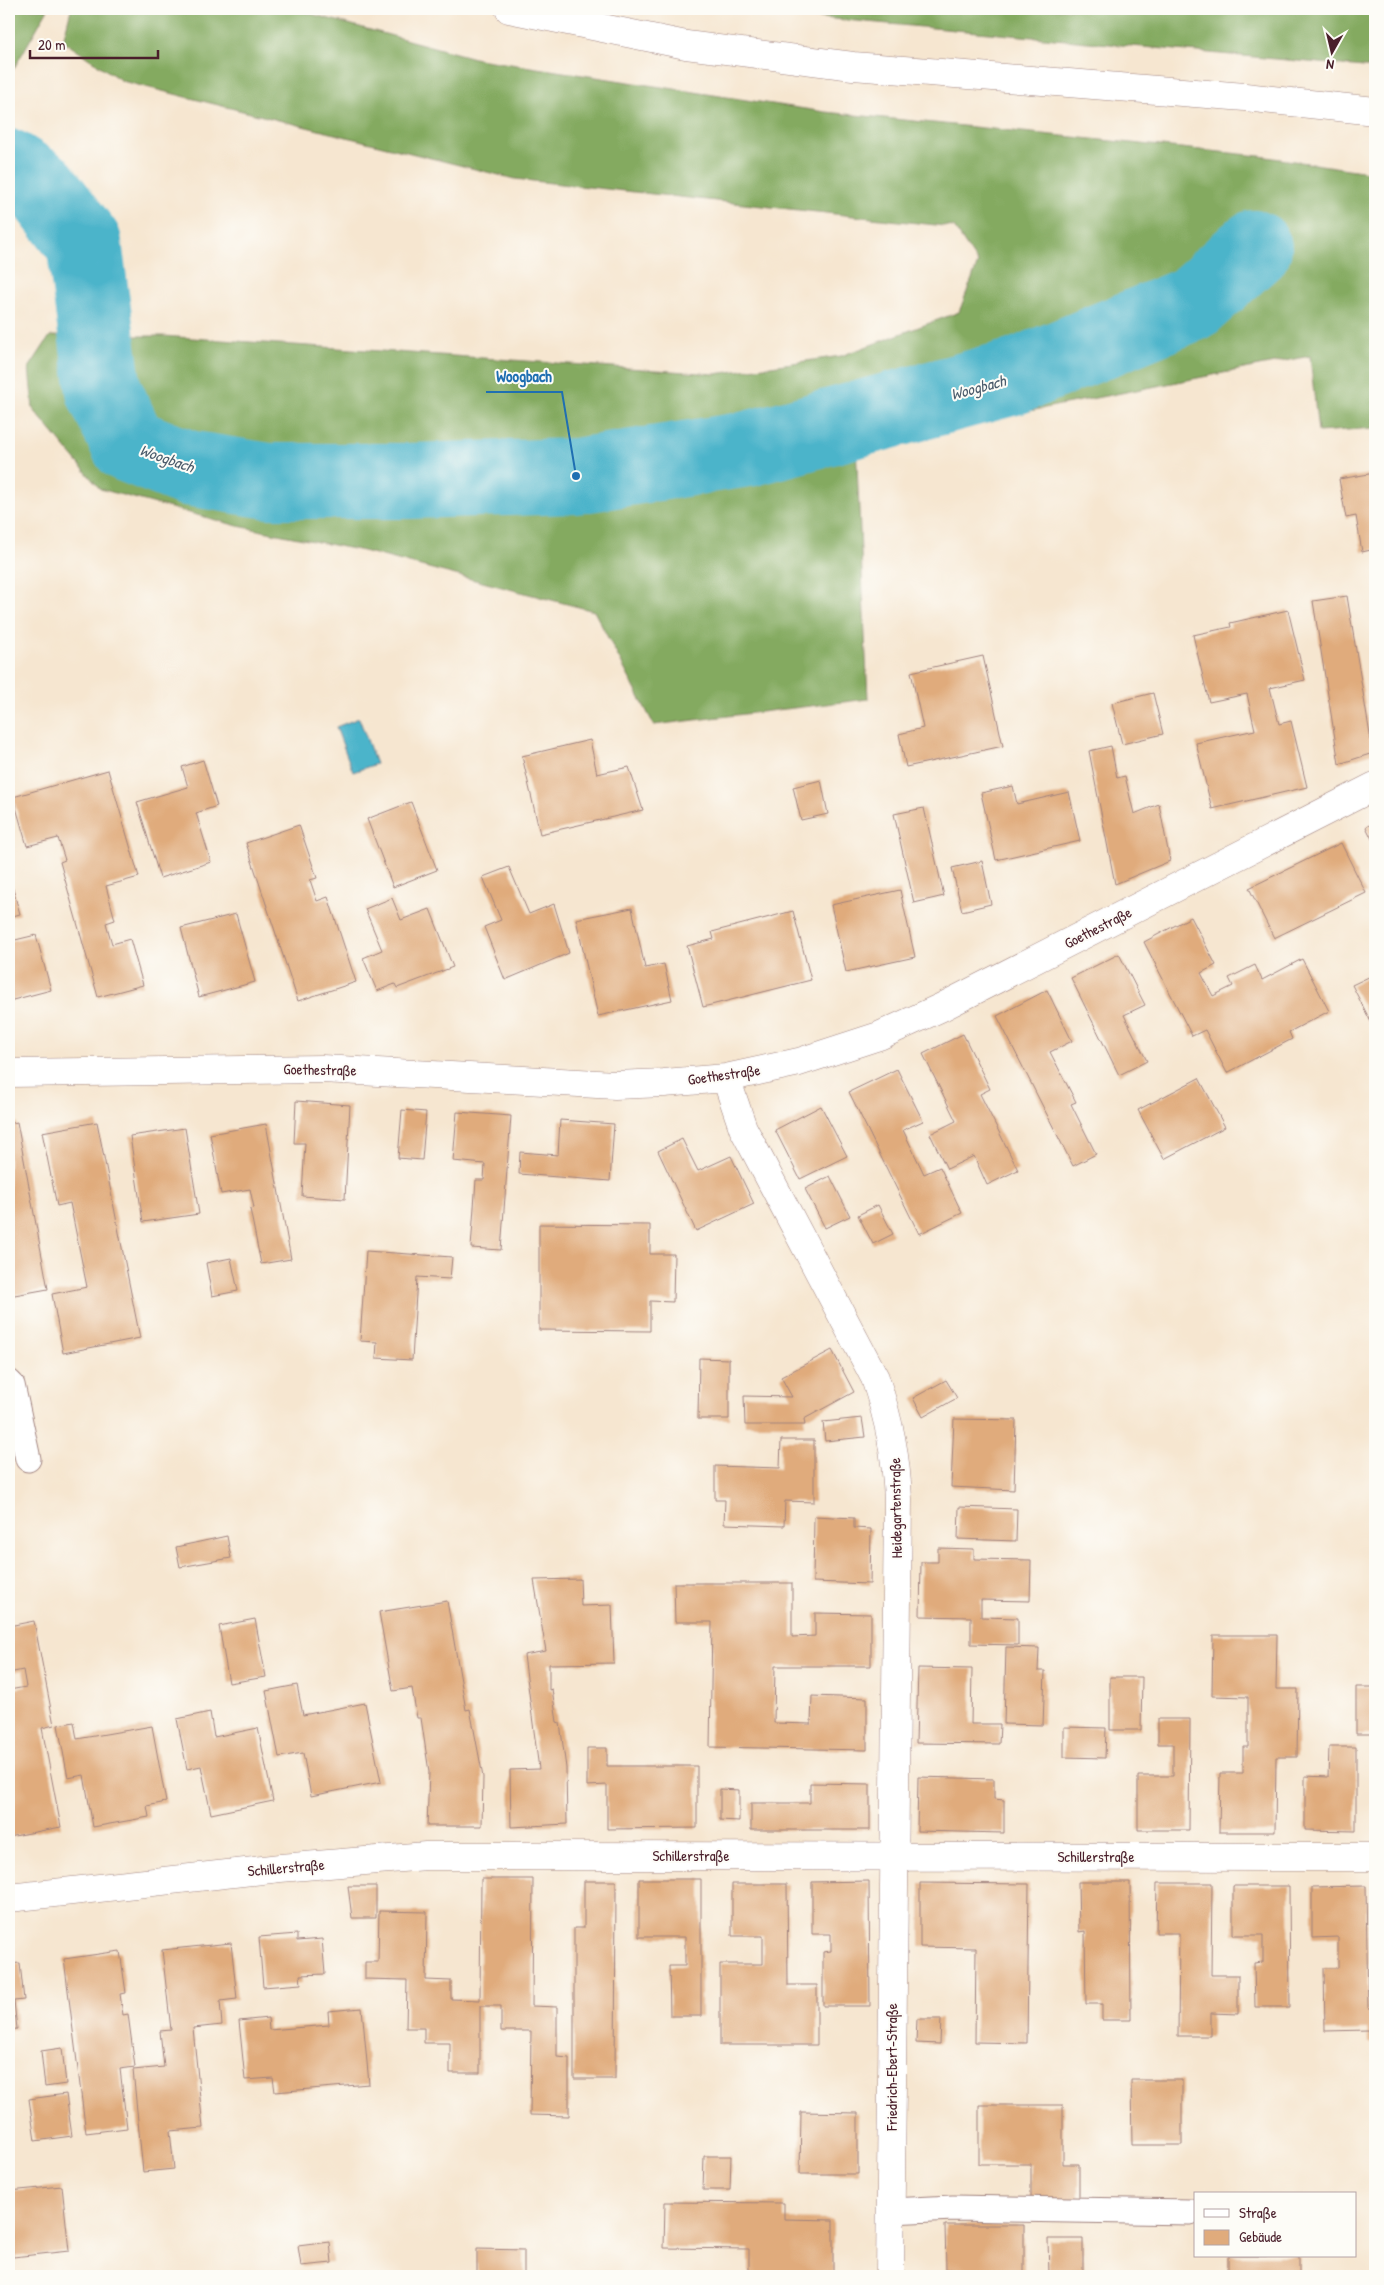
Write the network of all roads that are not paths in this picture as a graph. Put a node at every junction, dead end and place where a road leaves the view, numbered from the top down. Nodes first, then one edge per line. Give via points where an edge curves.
1 (509, 9) edge
2 (1375, 111) edge
3 (1375, 786) edge
4 (9, 1073) edge
5 (726, 1078) junction
6 (9, 1382) edge
7 (28, 1459) dead end
8 (894, 1857) junction
9 (1375, 1857) edge
10 (9, 1898) edge
11 (892, 2211) junction
12 (1190, 2212) dead end
13 (890, 2276) edge

1 - 2 street via 686,45 853,66
3 - 5 street, Goethestraße via 906,1024 799,1062
4 - 5 street, Goethestraße via 322,1069 615,1085
5 - 8 street, Heidegartenstraße via 744,1128 875,1378 889,1420 897,1463 898,1499
6 - 7 lane
8 - 9 street, Schillerstraße
8 - 10 street, Schillerstraße via 426,1856 280,1868
8 - 11 street, Friedrich-Ebert-Straße
11 - 12 lane via 952,2208
11 - 13 street, Friedrich-Ebert-Straße

